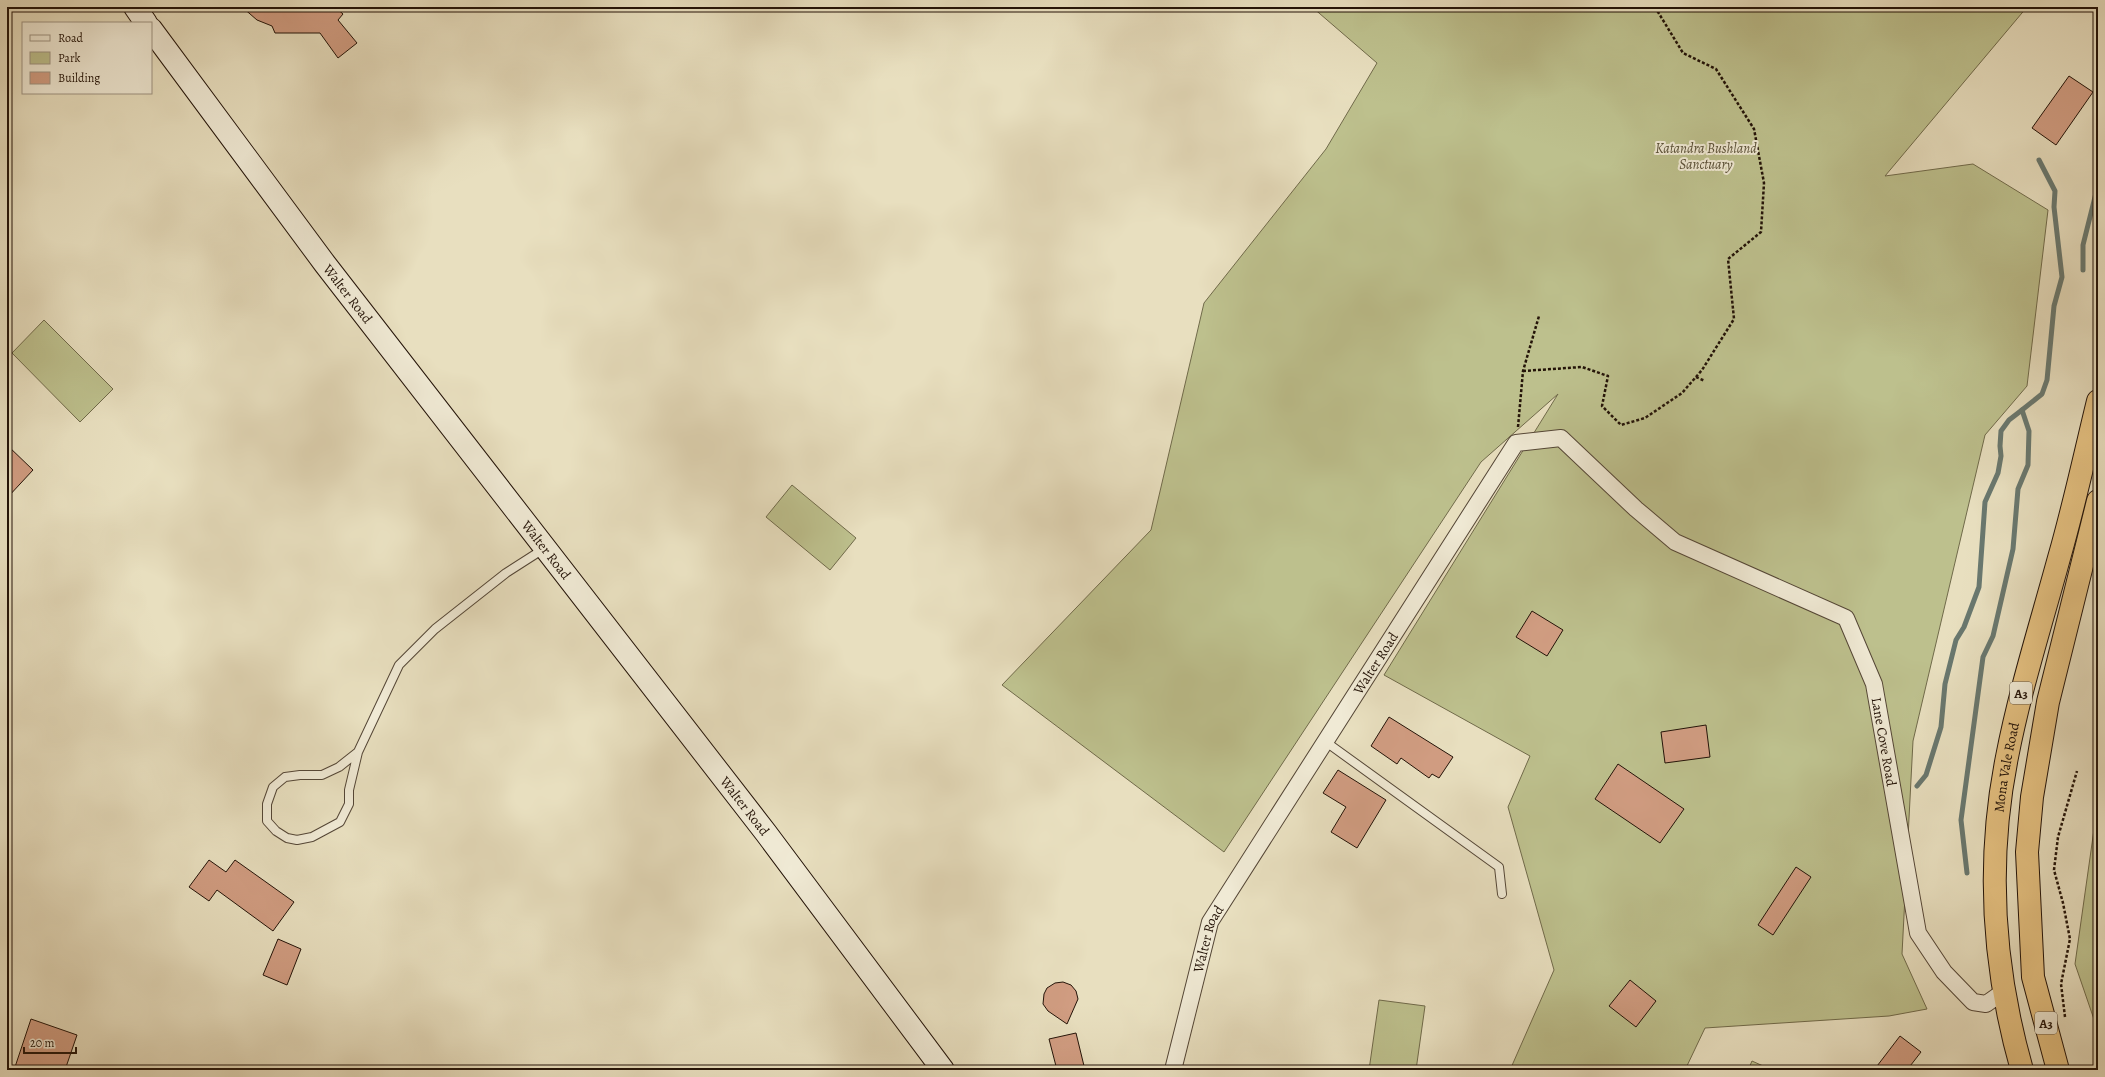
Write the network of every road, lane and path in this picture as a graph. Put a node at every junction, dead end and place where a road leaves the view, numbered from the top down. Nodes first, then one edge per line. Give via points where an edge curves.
1 (135, 7) edge
2 (1655, 7) edge
3 (145, 22) edge
4 (152, 30) edge
5 (1539, 316) dead end
6 (1524, 371) junction
7 (1696, 377) junction
8 (1705, 381) dead end
9 (2098, 401) edge
10 (1516, 443) junction
11 (2098, 501) edge
12 (545, 548) junction
13 (1326, 742) junction
14 (358, 752) junction
15 (2077, 771) dead end
16 (1502, 894) dead end
17 (2004, 992) junction
18 (2066, 1019) dead end
19 (943, 1070) edge
20 (1173, 1070) edge
21 (2022, 1070) edge
22 (2058, 1070) edge

1 - 3 street
2 - 7 path via 1683,52 1716,69 1733,94 1754,129 1764,183 1761,232 1728,259 1734,319
4 - 12 street, Walter Road via 325,264
5 - 6 path
6 - 7 path via 1582,367 1608,376 1602,406 1621,425 1645,418 1682,393
6 - 10 path
7 - 8 path
9 - 17 highway, Mona Vale Road / A3 via 2006,759 1997,830 1994,883 1995,923
10 - 13 street, Walter Road
10 - 17 street, Lane Cove Road via 1562,438 1636,509 1675,542 1846,618 1874,684 1918,933 1944,972 1973,1002 1986,1004
11 - 22 highway, Mona Vale Road / A3 via 2048,702 2032,797 2027,852 2034,977
12 - 14 lane via 506,573 435,629 399,665
12 - 19 street, Walter Road via 766,834
13 - 16 lane via 1499,867
13 - 20 street, Walter Road via 1210,922
14 - 14 lane via 349,790 349,804 340,822 312,836 297,840 287,838 267,821 267,804 273,787 285,778 322,775 339,767
15 - 18 path via 2058,837 2054,870 2070,939 2061,984
17 - 21 highway, Mona Vale Road / A3 via 2010,1027

